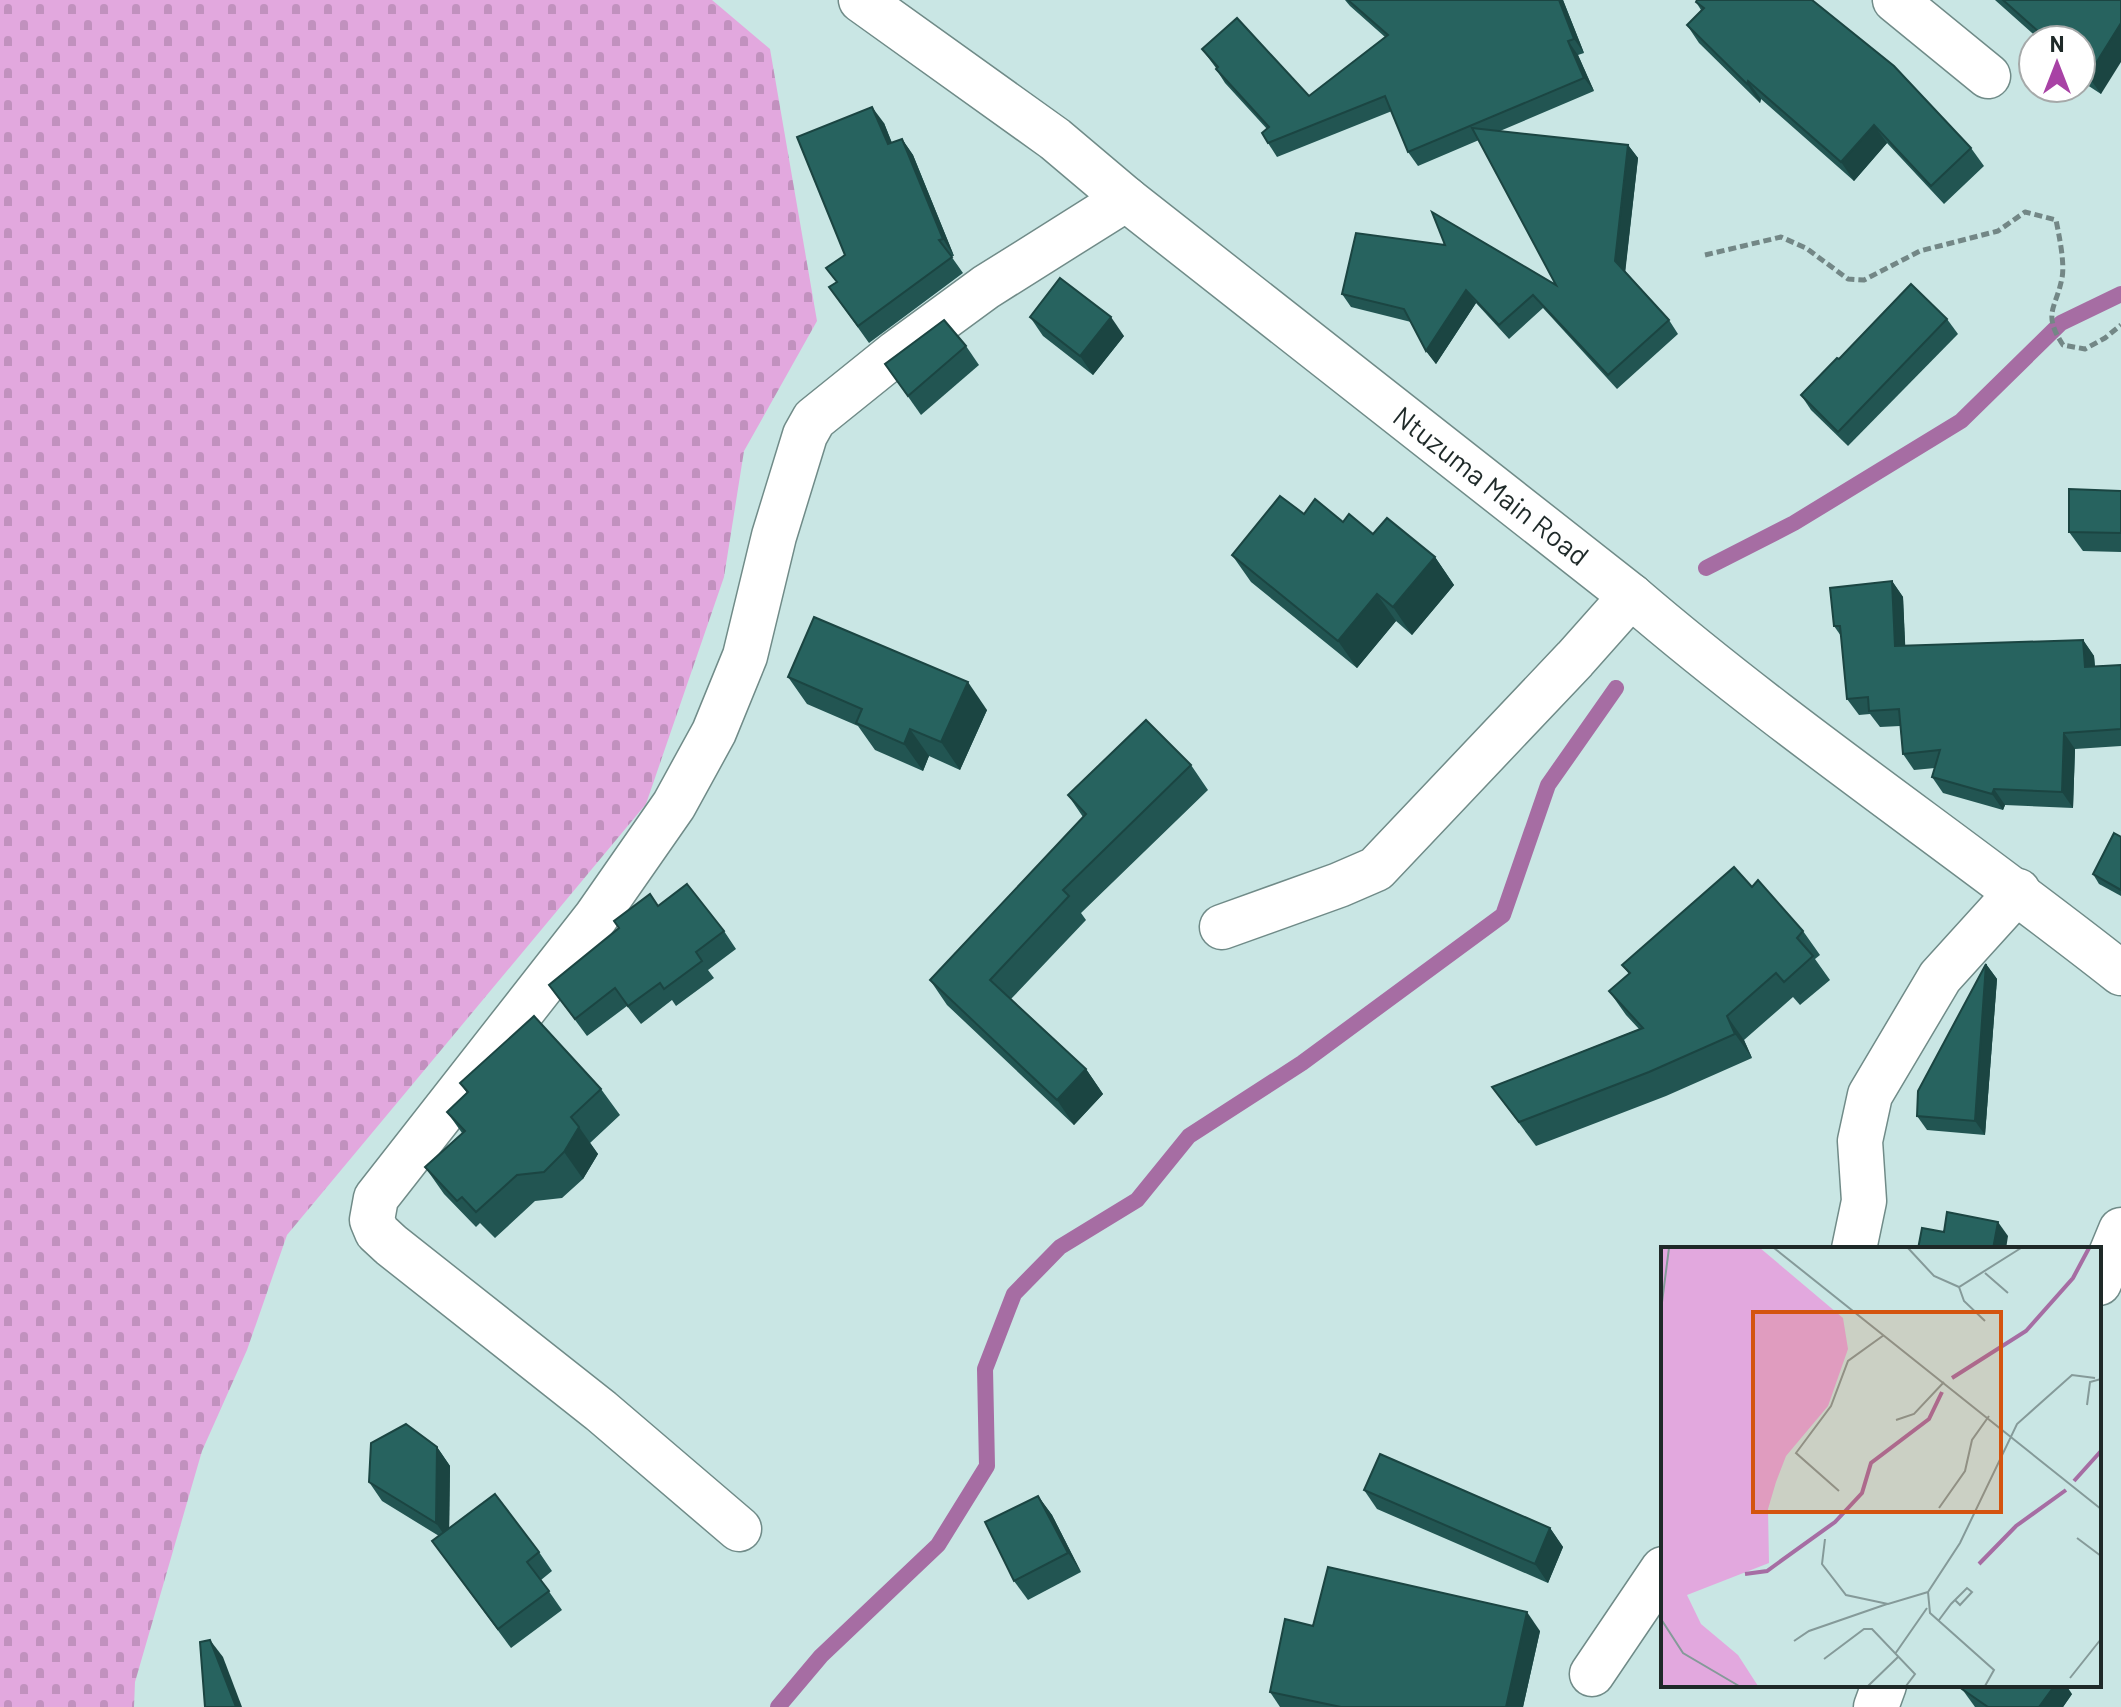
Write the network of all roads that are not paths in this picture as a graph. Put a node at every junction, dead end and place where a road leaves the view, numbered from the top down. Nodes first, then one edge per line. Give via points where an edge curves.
1 (861, 0) edge
2 (1895, 0) edge
3 (1988, 76) dead end
4 (1126, 199) junction
5 (1631, 596) junction
6 (2018, 891) junction
7 (1222, 927) dead end
8 (2121, 973) edge
9 (2121, 1230) edge
10 (1854, 1247) edge
11 (2101, 1278) edge
12 (739, 1529) dead end
13 (1661, 1572) edge
14 (1592, 1674) dead end
15 (1883, 1687) edge
16 (1876, 1707) edge

1 - 4 street, Ntuzuma Main Road via 1055,139
2 - 3 street
4 - 5 street, Ntuzuma Main Road
4 - 12 street via 986,287 814,419 778,523 745,656 714,732 674,805 596,917 388,1180 372,1208 377,1232 391,1245 601,1411
5 - 6 street, Ntuzuma Main Road via 1718,669
5 - 7 street via 1376,869
6 - 8 street, Ntuzuma Main Road
6 - 10 street via 1940,977 1870,1095 1860,1141 1864,1201
9 - 11 street
13 - 14 street
15 - 16 street

